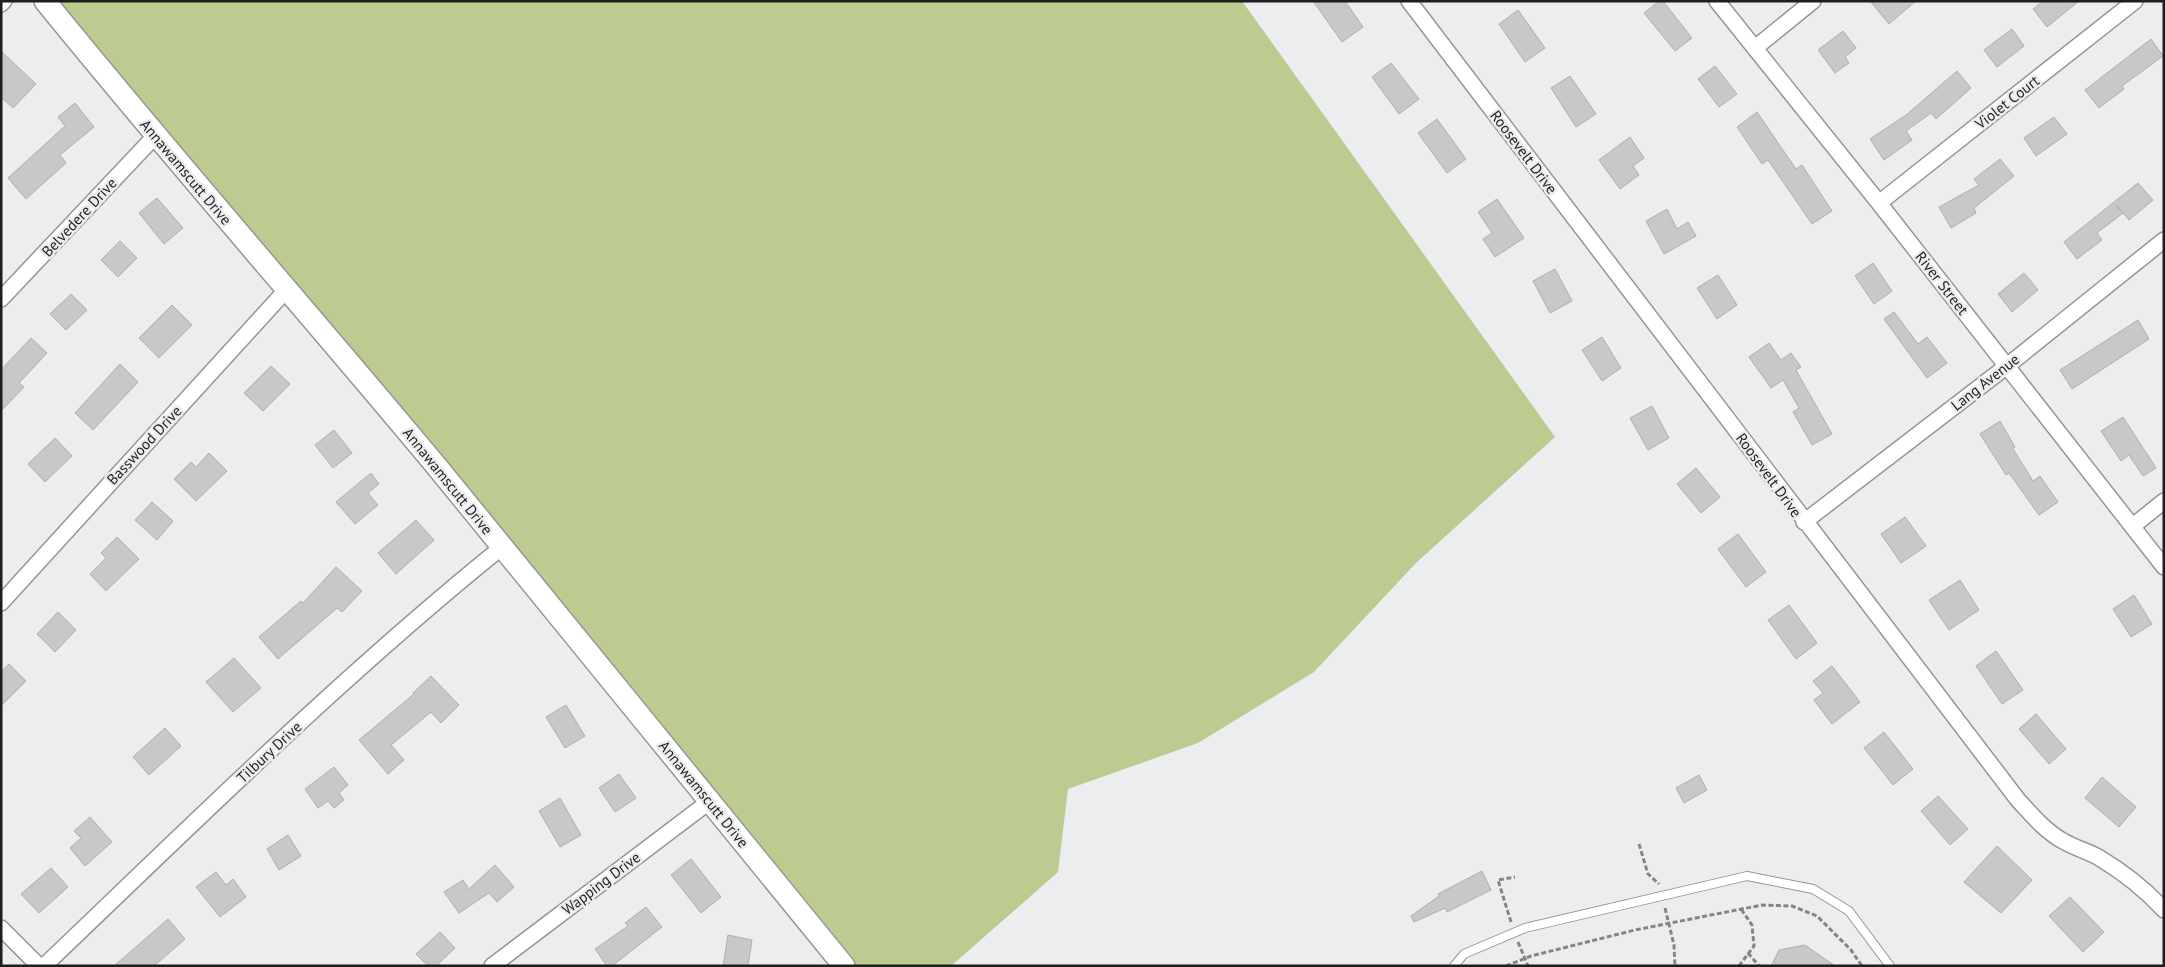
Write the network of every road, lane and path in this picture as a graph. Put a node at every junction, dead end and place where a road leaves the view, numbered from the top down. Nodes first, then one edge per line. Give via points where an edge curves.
1 (45, 1) edge
2 (1409, 1) edge
3 (1717, 1) edge
4 (1813, 1) edge
5 (2135, 1) edge
6 (1755, 48) junction
7 (156, 136) junction
8 (1879, 203) junction
9 (2164, 240) edge
10 (288, 288) junction
11 (1, 300) edge
12 (2007, 366) junction
13 (2164, 501) edge
14 (1804, 522) junction
15 (2133, 526) junction
16 (502, 547) junction
17 (2164, 567) edge
18 (1, 603) edge
19 (710, 800) junction
20 (1515, 876) dead end
21 (1741, 909) junction
22 (2164, 910) edge
23 (1, 928) edge
24 (1515, 932) junction
25 (1748, 953) junction
26 (1524, 959) junction
27 (39, 966) edge
28 (44, 966) edge
29 (492, 966) edge
30 (844, 966) edge
31 (1454, 966) edge
32 (1506, 966) edge
33 (1528, 966) edge
34 (1739, 966) edge
35 (1759, 966) edge
36 (1862, 966) edge
37 (1890, 966) edge

1 - 7 street, Annawamscutt Drive
2 - 14 street, Roosevelt Drive
3 - 6 street, River Street
4 - 6 street
5 - 8 street, Violet Court
6 - 8 street, River Street
7 - 10 street, Annawamscutt Drive
7 - 11 street, Belvedere Drive
8 - 12 street, River Street
9 - 12 street, Lang Avenue
10 - 16 street, Annawamscutt Drive
10 - 18 street, Basswood Drive
12 - 14 street, Lang Avenue
12 - 15 street, River Street
13 - 15 street
14 - 22 street, Roosevelt Drive via 2018,800 2042,826 2063,841 2122,872
15 - 17 street, River Street
16 - 19 street, Annawamscutt Drive
16 - 28 street, Tilbury Drive via 425,609 353,674
19 - 29 street, Wapping Drive
19 - 30 street, Annawamscutt Drive
20 - 24 path via 1498,880
21 - 25 path via 1752,925 1754,946
21 - 26 path via 1635,930
21 - 36 path via 1762,905 1792,906 1817,916
23 - 27 street
24 - 26 path
24 - 31 lane via 1464,954
24 - 37 lane via 1746,876 1813,889 1849,911
25 - 34 path
25 - 35 path
26 - 32 path
26 - 33 path

